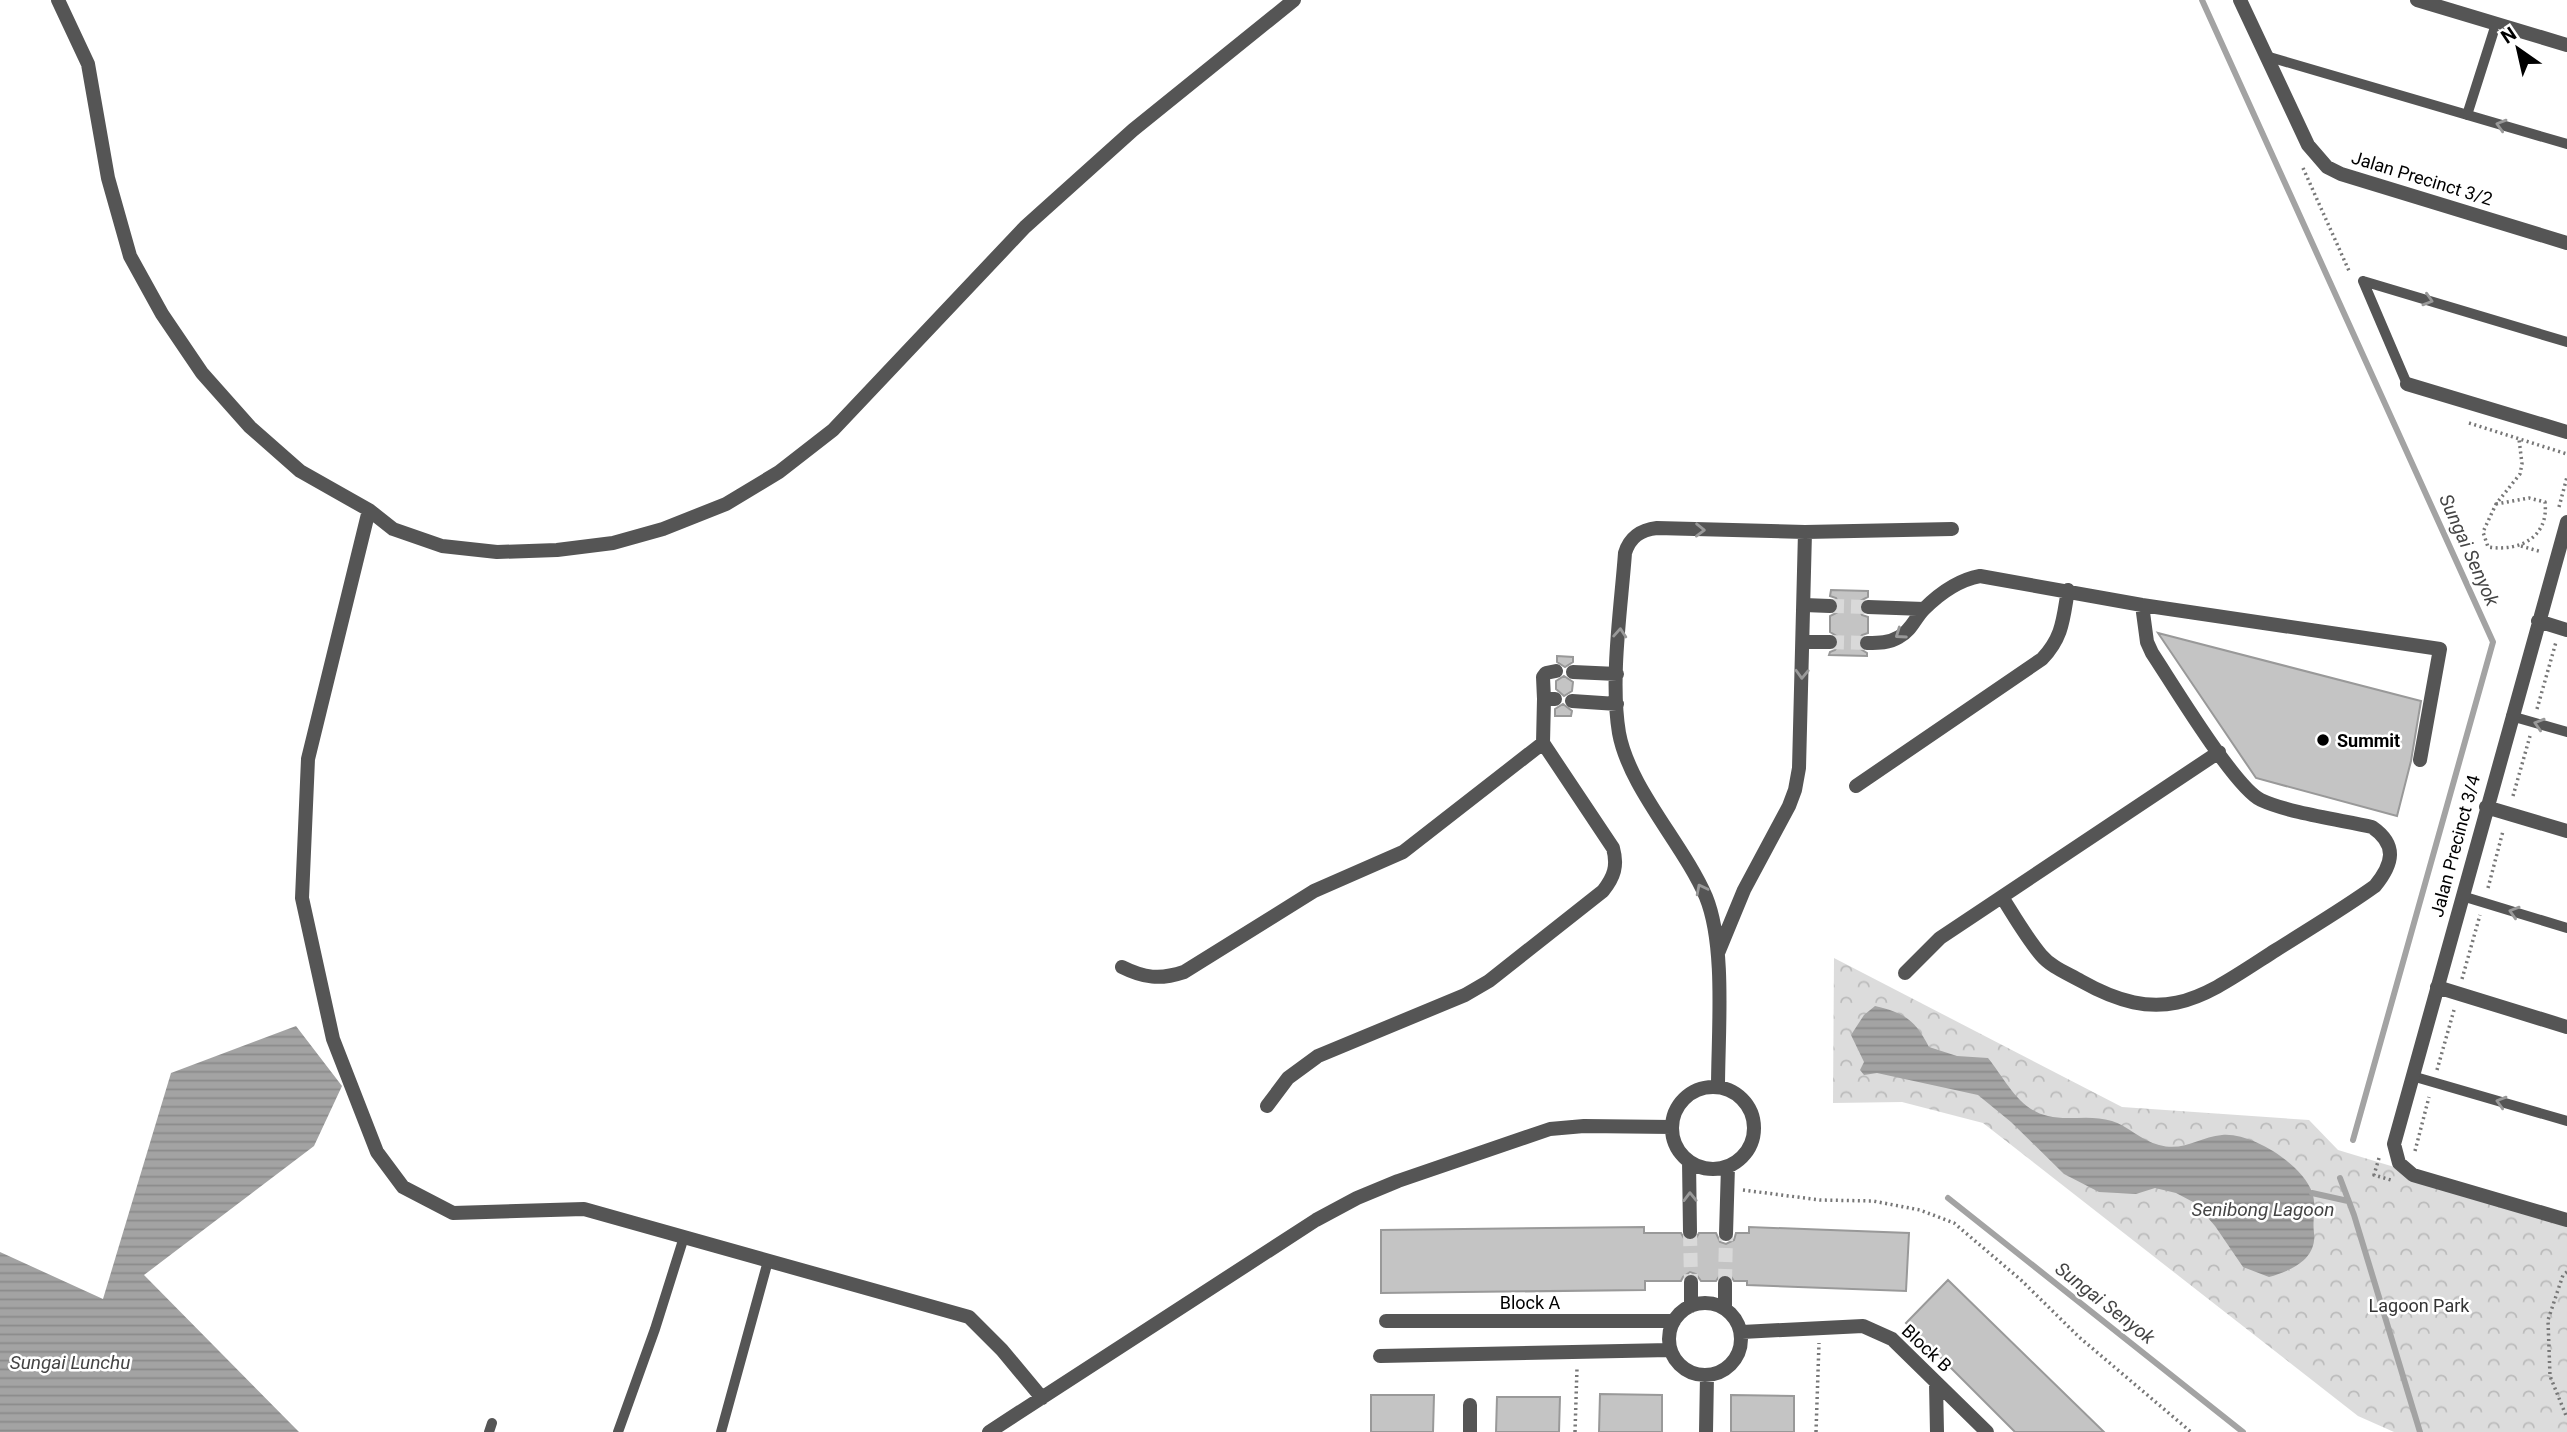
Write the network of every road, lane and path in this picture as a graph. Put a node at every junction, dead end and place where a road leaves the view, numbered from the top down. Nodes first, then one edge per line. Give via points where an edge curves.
1 (58, 0) edge
2 (1294, 0) edge
3 (2240, 0) edge
4 (2417, 0) edge
5 (2496, 24) junction
6 (2567, 45) edge
7 (2266, 56) junction
8 (2468, 115) junction
9 (2567, 144) edge
10 (2302, 164) dead end
11 (2567, 243) edge
12 (2352, 277) dead end
13 (2567, 342) edge
14 (2407, 384) joint
15 (2457, 419) dead end
16 (2567, 432) edge
17 (2519, 439) junction
18 (2567, 454) edge
19 (2496, 504) junction
20 (369, 510) junction
21 (1952, 529) dead end
22 (2566, 530) edge
23 (1805, 532) junction
24 (2521, 546) junction
25 (2546, 553) dead end
26 (2068, 590) junction
27 (1804, 605) junction
28 (2142, 605) junction
29 (1830, 606) tunnel mouth
30 (1868, 607) tunnel mouth
31 (1924, 609) junction
32 (2538, 621) junction
33 (2567, 630) edge
34 (1803, 642) junction
35 (1830, 642) tunnel mouth
36 (1867, 643) tunnel mouth
37 (1556, 671) dead end
38 (1573, 672) dead end
39 (1617, 674) junction
40 (1572, 701) dead end
41 (1617, 704) junction
42 (2511, 716) junction
43 (2567, 732) edge
44 (1543, 743) junction
45 (2218, 751) junction
46 (2420, 760) dead end
47 (1856, 786) dead end
48 (2486, 807) junction
49 (2567, 831) edge
50 (2462, 896) junction
51 (2002, 897) junction
52 (2567, 928) edge
53 (1718, 955) junction
54 (1122, 967) dead end
55 (1905, 973) dead end
56 (2437, 987) junction
57 (2567, 1027) edge
58 (2412, 1076) junction
59 (1718, 1087) junction
60 (1267, 1106) dead end
61 (2567, 1121) edge
62 (1672, 1127) junction
63 (1689, 1161) junction
64 (1728, 1166) junction
65 (1727, 1187) junction
66 (2567, 1220) edge
67 (1690, 1232) tunnel mouth
68 (1726, 1234) tunnel mouth
69 (684, 1237) junction
70 (768, 1261) junction
71 (2567, 1272) edge
72 (1691, 1282) tunnel mouth
73 (1725, 1283) tunnel mouth
74 (1691, 1306) junction
75 (1725, 1309) junction
76 (1386, 1321) dead end
77 (1674, 1321) junction
78 (1819, 1328) junction
79 (1742, 1332) junction
80 (1670, 1350) junction
81 (1577, 1352) junction
82 (1380, 1356) dead end
83 (1707, 1375) junction
84 (1936, 1383) junction
85 (1042, 1398) junction
86 (1470, 1405) dead end
87 (2567, 1418) edge
88 (618, 1432) edge
89 (722, 1432) edge
90 (989, 1432) edge
91 (1471, 1432) edge
92 (1575, 1432) edge
93 (1706, 1432) edge
94 (1816, 1432) edge
95 (1937, 1432) edge
96 (1987, 1432) edge
97 (2191, 1432) edge

1 - 20 street via 88,64 108,178 130,256 162,314 202,373 250,427 300,471
2 - 20 street via 1144,121 1025,227 833,430 779,472 726,504 613,543 497,552 442,546 393,529
3 - 7 street, Jalan Precinct 3/2
4 - 5 street
5 - 6 street
5 - 8 lane
7 - 8 lane
7 - 11 street, Jalan Precinct 3/2 via 2308,145 2328,167
9 -> 8 lane
10 - 12 path
14 -> 13 lane via 2363,281
14 - 16 street
15 - 17 path
17 - 18 path
17 - 19 path via 2520,474
19 - 24 path via 2483,532 2488,547
19 - 24 path via 2529,498 2545,502 2543,528
20 - 69 street via 308,759 302,898 333,1039 377,1152 403,1187 453,1213 584,1209
21 - 23 street
22 - 32 street, Jalan Precinct 3/4
23 - 27 street
39 -> 23 street via 1625,553 1633,536 1657,528
24 - 25 path
26 - 28 street
26 - 31 street via 1980,576 1956,583
26 - 47 street via 2062,630 2042,659
27 - 29 street
27 - 34 street
28 - 45 street via 2152,653
28 - 46 street via 2440,649
30 - 31 street
31 -> 36 street via 1906,633 1887,642
32 - 33 street
32 - 42 street, Jalan Precinct 3/4
34 - 35 street
34 -> 53 street via 1795,790 1738,902
37 - 44 street via 1543,677 1550,699
38 - 39 street
39 - 41 street
40 - 41 street
53 -> 41 street via 1705,895 1639,783 1620,735
43 -> 42 lane
42 - 48 street, Jalan Precinct 3/4
44 - 54 street via 1403,852 1314,891 1184,972 1154,978
44 - 60 street via 1612,849 1616,859 1612,880 1489,981 1318,1056 1288,1078
45 - 51 street
45 - 51 street via 2260,800 2372,827 2383,834 2390,855 2375,887 2209,993 2158,1006 2116,999 2054,966 2036,949
48 - 49 street
48 - 50 street, Jalan Precinct 3/4
52 -> 50 lane
50 - 56 street, Jalan Precinct 3/4
51 - 55 street via 1940,938
53 - 59 street
56 - 57 street
56 - 58 street, Jalan Precinct 3/4
61 -> 58 lane
58 - 66 street, Jalan Precinct 3/4 via 2394,1144 2399,1163 2413,1175
59 - 62 street via 1692,1093 1675,1113
59 - 64 street via 1742,1099 1754,1123 1748,1149
62 - 63 street via 1680,1152
62 - 85 street via 1550,1129 1357,1198
63 - 64 street via 1715,1169
67 -> 63 street
64 - 65 street
65 - 68 street
65 - 97 path via 1780,1196 1873,1201 1920,1210 1954,1223
69 - 70 street
69 - 88 lane
70 - 85 street via 969,1317
70 - 89 lane
71 - 87 path via 2549,1320 2550,1376
72 - 74 street
73 - 75 street
74 - 75 street via 1714,1304
74 - 77 street
75 - 79 street
76 - 77 street, Block A
77 - 80 street
78 - 79 street, Block B
78 - 84 street, Block B via 1863,1326 1892,1339
78 - 94 path
79 - 83 street via 1736,1357
80 - 81 street
80 - 83 street via 1685,1369
81 - 82 street
81 - 92 path
83 - 93 street
84 - 95 street
84 - 96 street, Block B
85 - 90 street
86 - 91 street

